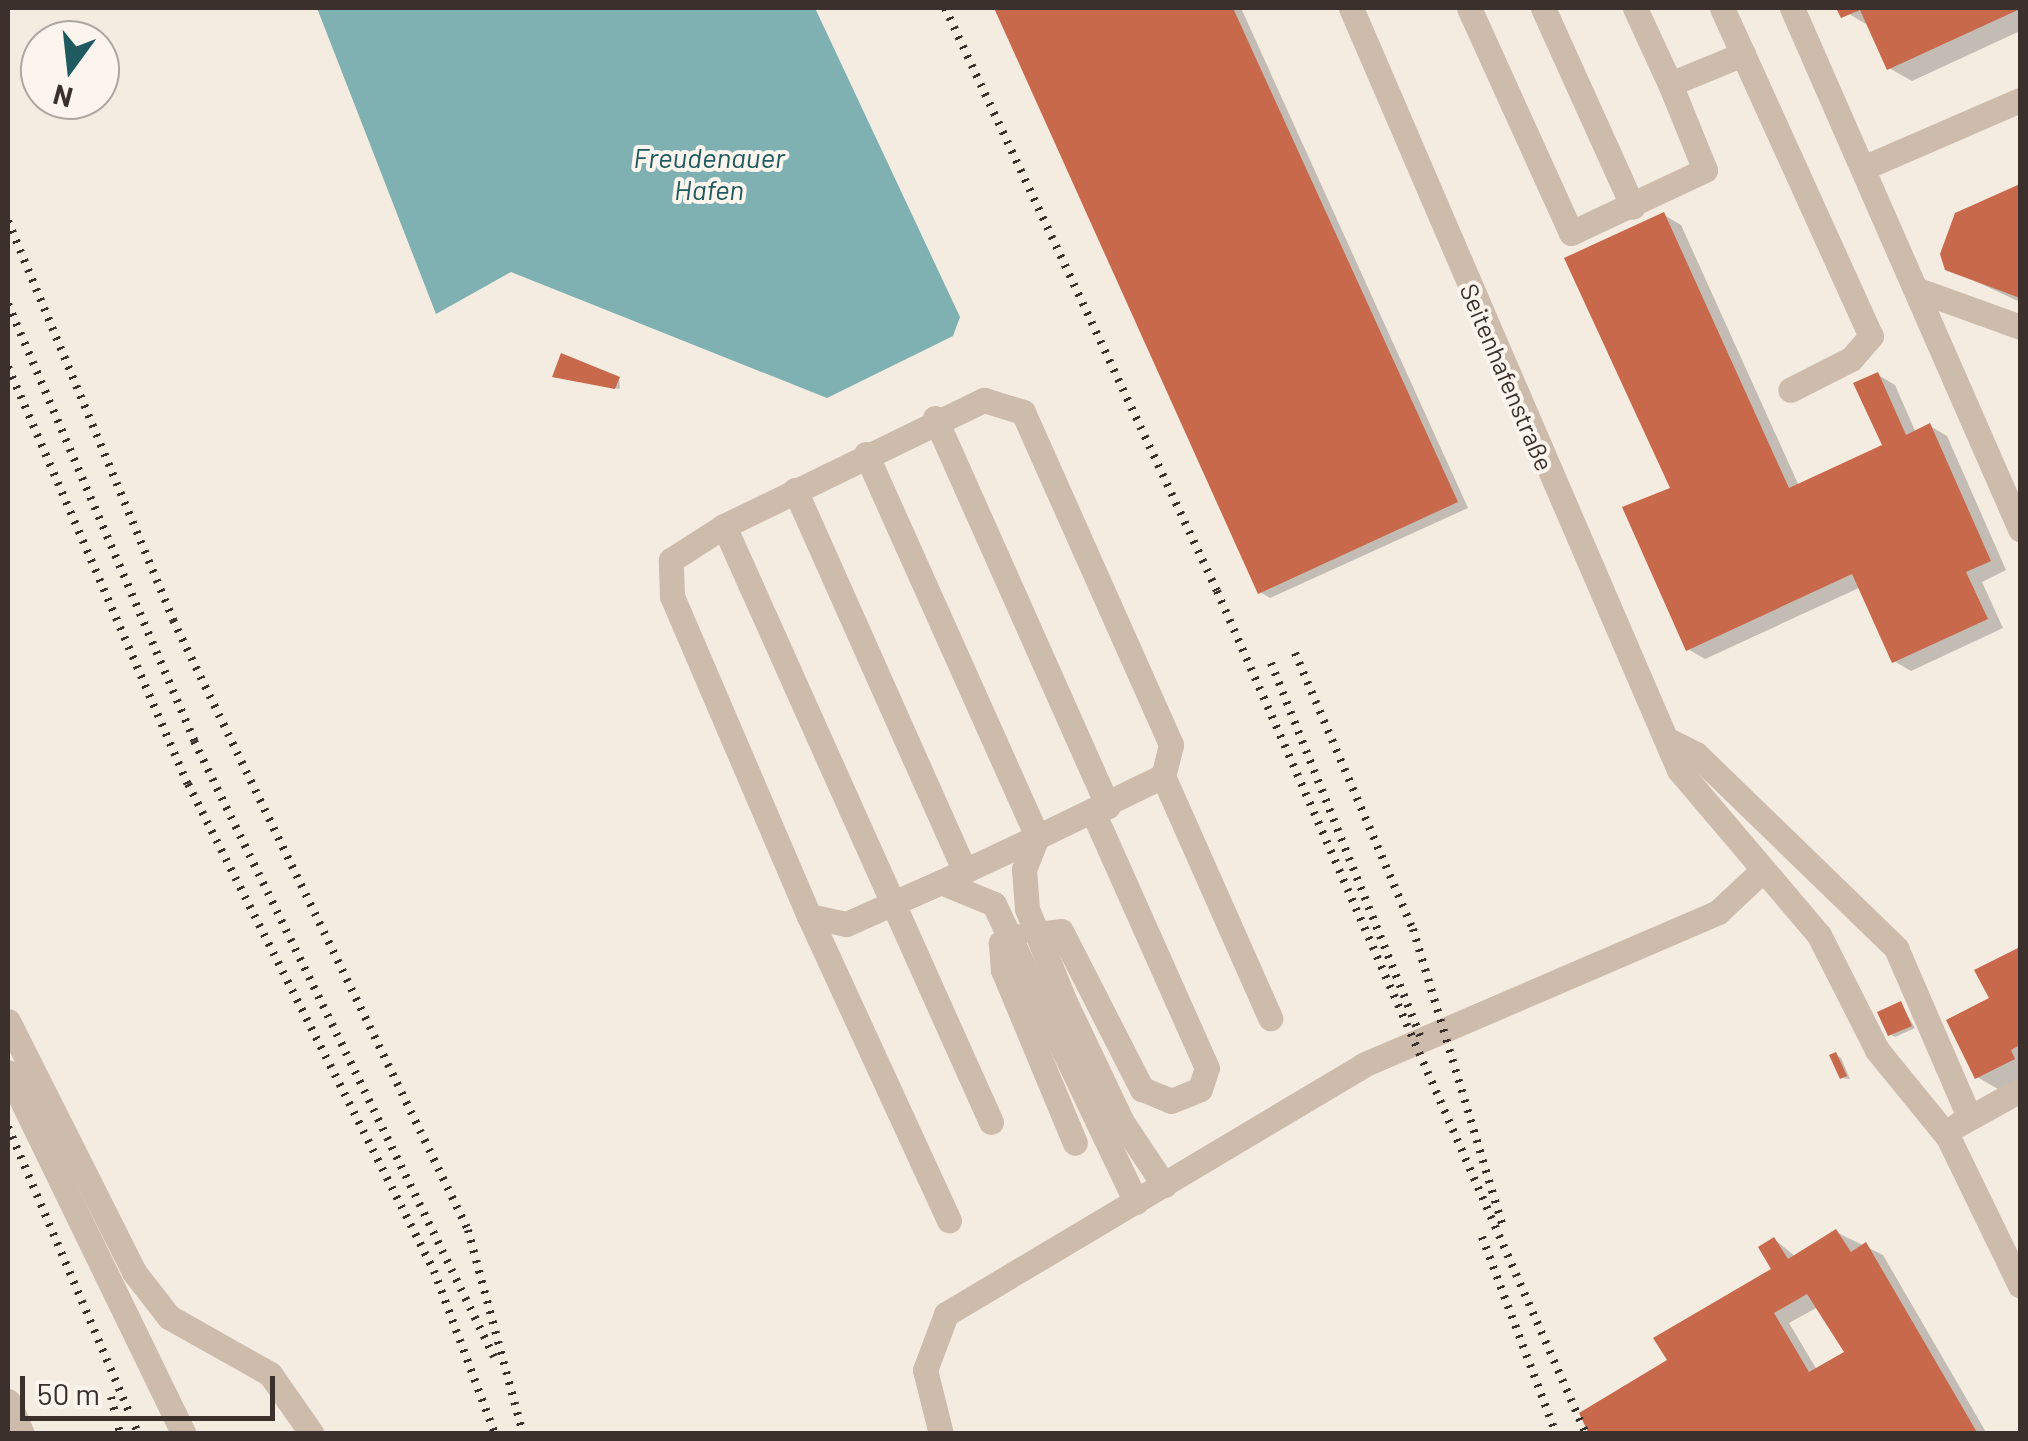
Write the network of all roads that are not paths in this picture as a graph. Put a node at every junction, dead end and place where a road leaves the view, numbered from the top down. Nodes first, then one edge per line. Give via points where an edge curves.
1 (1350, 8) edge
2 (1468, 8) edge
3 (1543, 8) edge
4 (1635, 8) edge
5 (1722, 8) edge
6 (1792, 8) edge
7 (1742, 54) junction
8 (1670, 84) junction
9 (2020, 100) edge
10 (1864, 168) junction
11 (1633, 208) junction
12 (1918, 290) junction
13 (2020, 328) edge
14 (1790, 390) dead end
15 (936, 418) junction
16 (866, 454) junction
17 (795, 490) junction
18 (724, 526) junction
19 (2020, 529) edge
20 (1672, 742) junction
21 (1163, 776) junction
22 (1101, 809) junction
23 (1037, 837) junction
24 (1763, 870) junction
25 (965, 871) junction
26 (941, 882) junction
27 (893, 902) junction
28 (809, 916) junction
29 (1026, 935) junction
30 (1270, 1018) dead end
31 (8, 1021) edge
32 (8, 1072) edge
33 (2020, 1090) edge
34 (1967, 1112) junction
35 (991, 1122) dead end
36 (1948, 1137) junction
37 (1075, 1143) dead end
38 (1164, 1185) junction
39 (1136, 1202) junction
40 (949, 1220) dead end
41 (2020, 1285) edge
42 (8, 1401) edge
43 (22, 1434) edge
44 (184, 1434) edge
45 (312, 1434) edge
46 (941, 1434) edge

1 - 20 street, Seitenhafenstraße via 1597,589
2 - 11 street via 1565,230
3 - 11 street
4 - 8 street
5 - 7 street
6 - 10 street
7 - 8 street
7 - 14 street via 1871,336 1851,360
8 - 11 street via 1706,170
9 - 10 street
10 - 12 street
12 - 13 street
12 - 19 street
15 - 16 street
15 - 21 street via 984,400 1023,412 1170,745
15 - 22 street
16 - 17 street
16 - 23 street
17 - 18 street
17 - 25 street
18 - 27 street
18 - 28 street via 671,560 672,596
20 - 24 street, Seitenhafenstraße via 1704,807
20 - 34 street, Seitenhafenstraße via 1696,754 1896,948
21 - 22 street
21 - 30 street
22 - 23 street
22 - 29 street via 1208,1068 1200,1088 1171,1100 1142,1089 1061,932
23 - 25 street
23 - 29 street via 1024,870
24 - 36 street, Seitenhafenstraße via 1819,935 1877,1050
24 - 38 street via 1718,912 1363,1066
25 - 26 street
26 - 27 street
26 - 29 street via 994,904
27 - 28 street via 846,924
27 - 35 street
28 - 40 street
29 - 37 street via 1001,944 1003,970
29 - 38 street via 1122,1122
29 - 39 street
31 - 45 street via 134,1272 169,1316 270,1374
32 - 44 street
33 - 34 street
34 - 36 street
36 - 41 street, Seitenhafenstraße
38 - 39 street
39 - 46 street via 946,1314 924,1370
42 - 43 street

